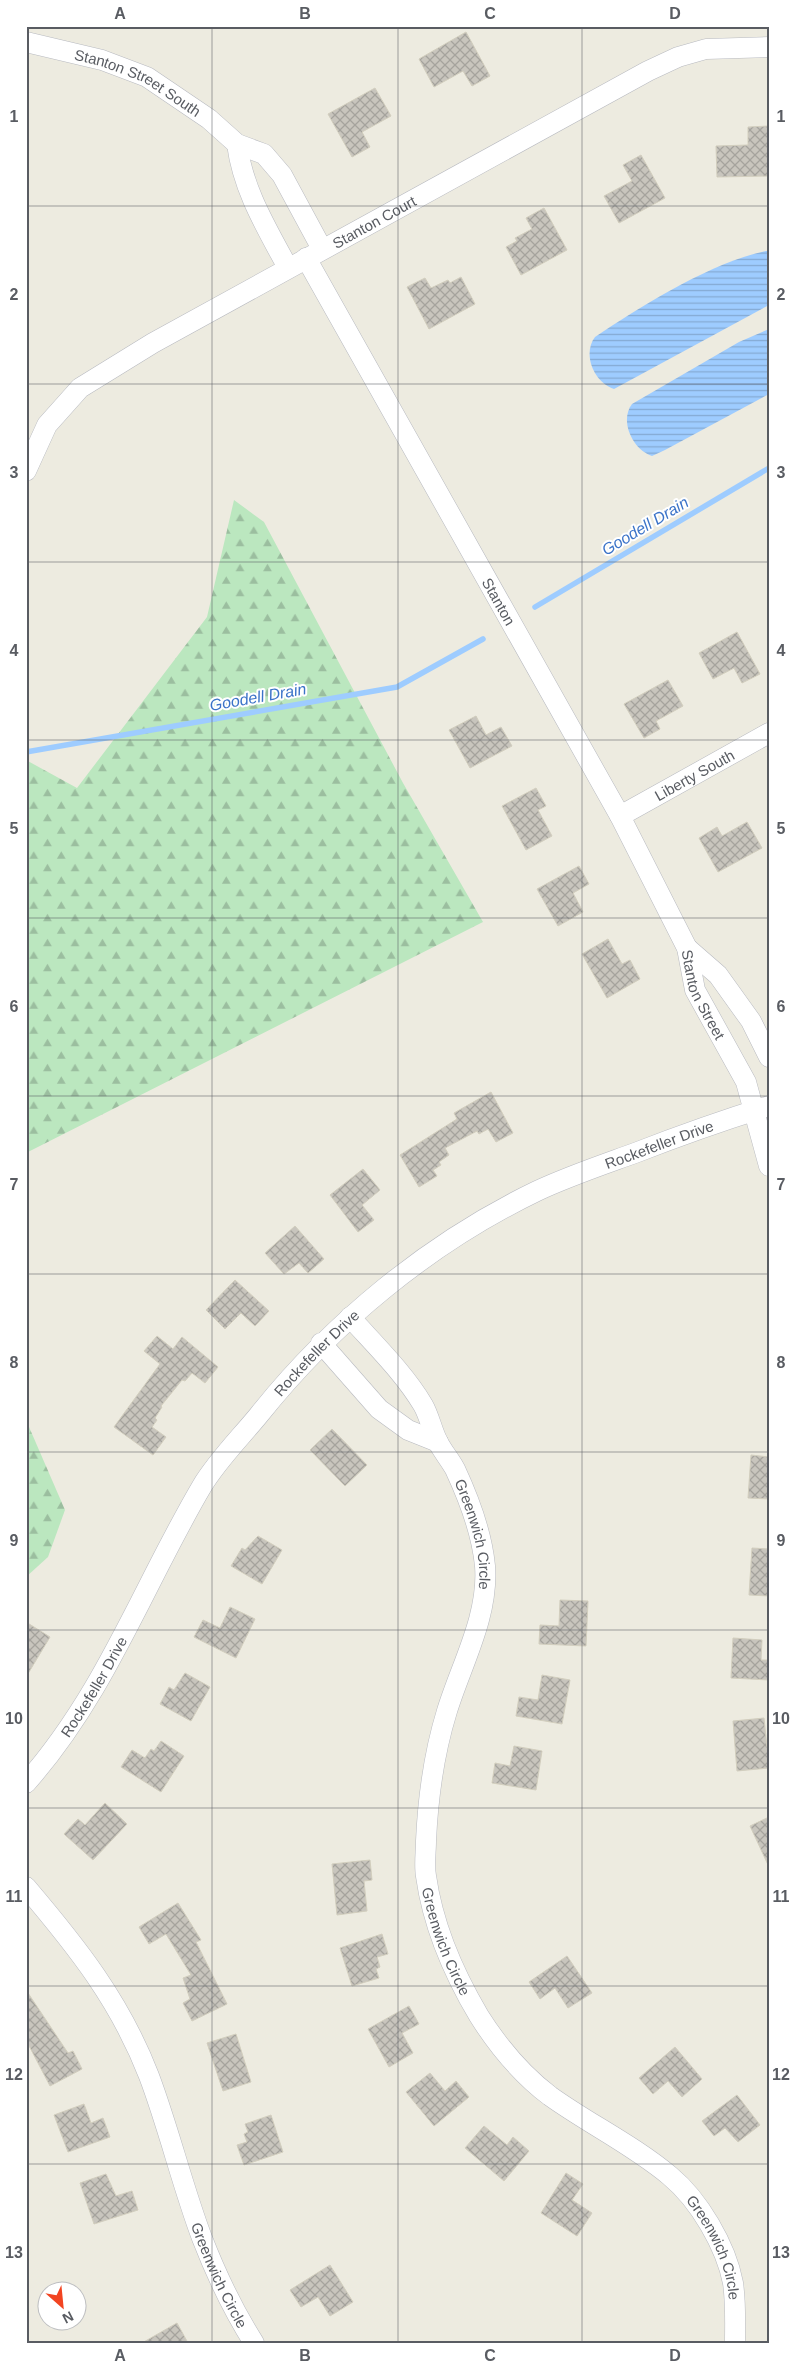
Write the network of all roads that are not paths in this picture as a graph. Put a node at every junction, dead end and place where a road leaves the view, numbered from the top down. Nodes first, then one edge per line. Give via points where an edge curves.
1 (26, 42) edge
2 (769, 47) edge
3 (237, 144) junction
4 (314, 253) junction
5 (288, 268) junction
6 (26, 470) edge
7 (769, 734) edge
8 (620, 816) junction
9 (687, 948) junction
10 (769, 1057) edge
11 (761, 1108) edge
12 (769, 1166) edge
13 (350, 1317) junction
14 (321, 1343) junction
15 (438, 1442) junction
16 (26, 1782) edge
17 (26, 1887) edge
18 (254, 2343) edge
19 (735, 2343) edge

1 - 3 street, Stanton Street South via 102,60 146,77 209,119
2 - 4 street, Stanton Court via 706,49 678,57 623,83
3 - 4 street, Stanton Street South via 264,154 282,175
3 - 5 street via 240,169 251,200
4 - 5 street, Stanton Court
4 - 8 street, Stanton
5 - 6 street, Stanton Court via 80,388 47,426
7 - 8 street, Liberty South
8 - 9 street, Stanton
9 - 10 street, Stanton Street via 718,975 751,1021
9 - 11 street, Stanton Street via 695,990
11 - 12 street, Stanton Street
11 - 13 street, Rockefeller Drive via 537,1191 469,1229 399,1277
13 - 14 street, Rockefeller Drive
13 - 15 street, Greenwich Circle via 424,1406
14 - 15 street via 380,1409 408,1430
14 - 16 street, Rockefeller Drive via 282,1385 204,1482 99,1683 74,1724
15 - 19 street, Greenwich Circle via 454,1468 470,1507 485,1570 473,1641 447,1712 429,1787 425,1874 438,1926 458,1978 508,2058 548,2094 672,2177 701,2212 721,2245 732,2282
17 - 18 street, Greenwich Circle via 79,1950 127,2028 148,2076 202,2238 234,2311

